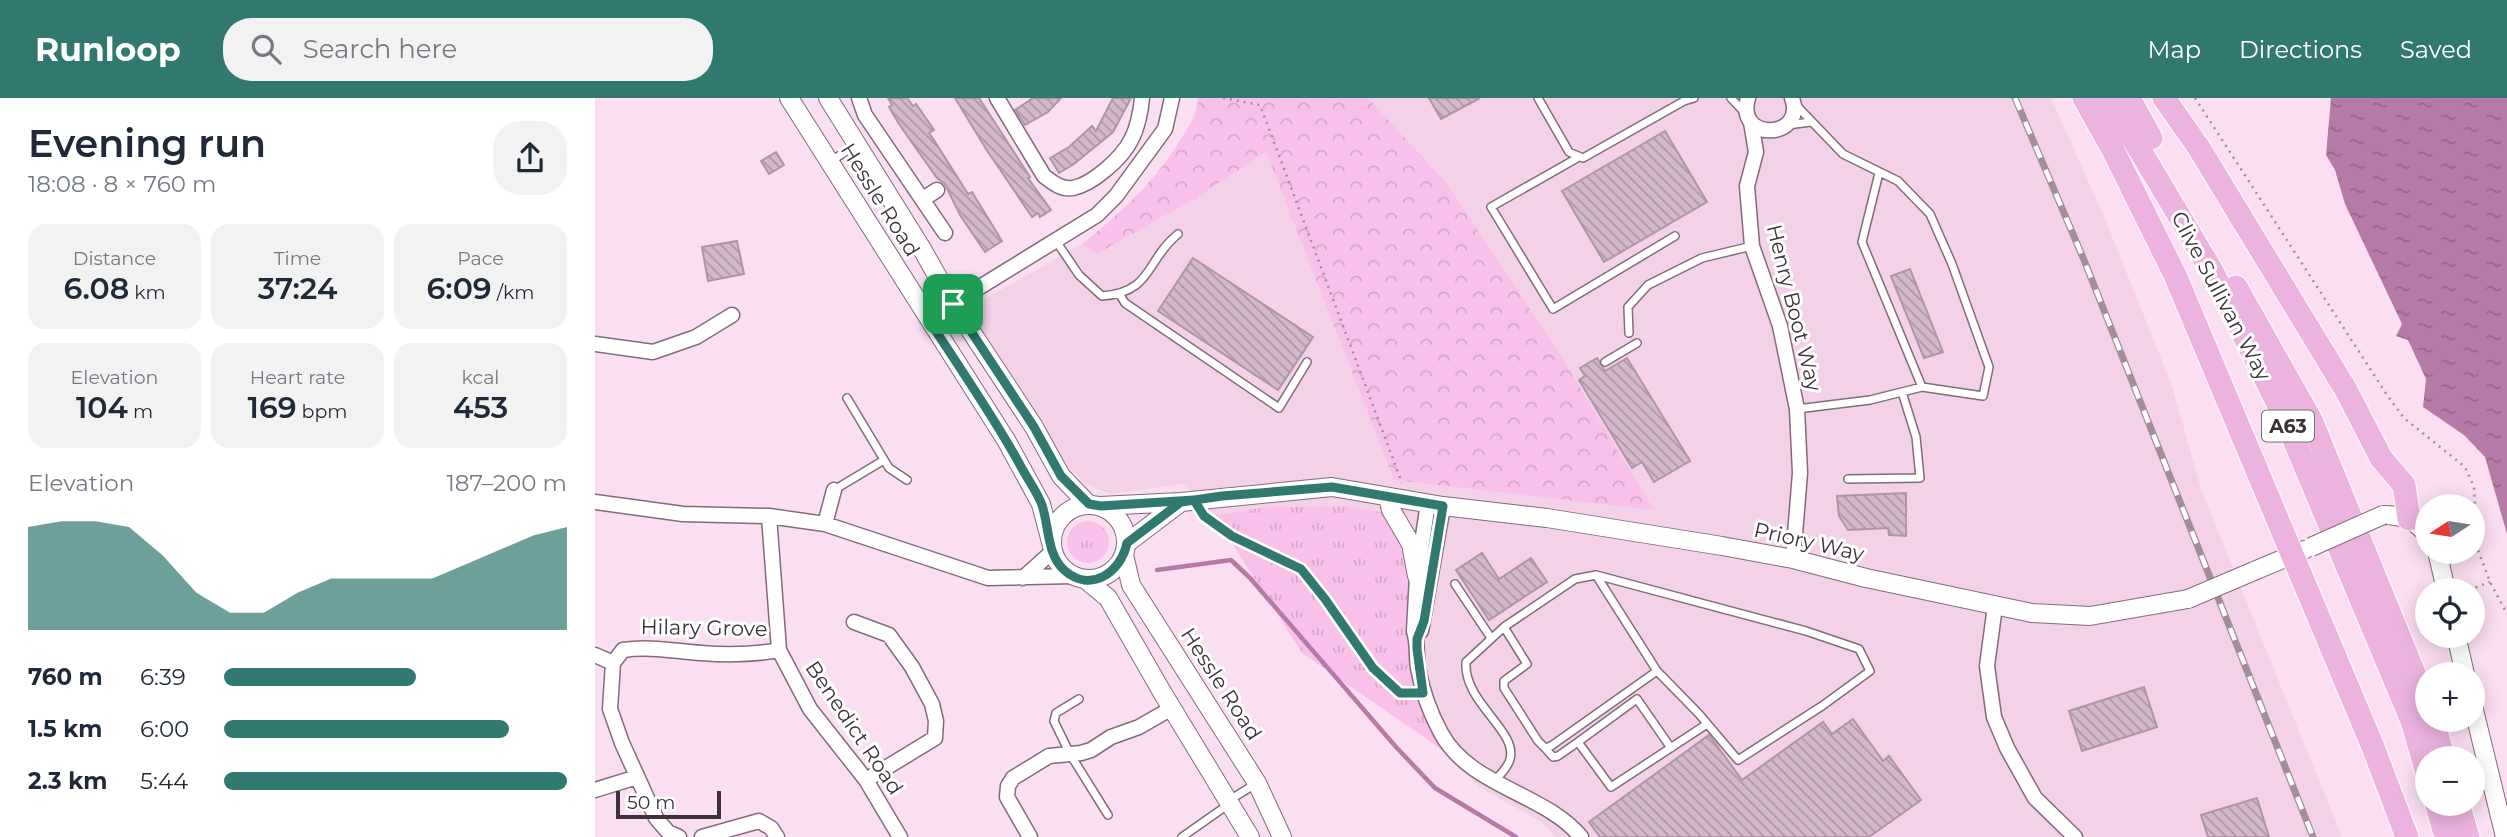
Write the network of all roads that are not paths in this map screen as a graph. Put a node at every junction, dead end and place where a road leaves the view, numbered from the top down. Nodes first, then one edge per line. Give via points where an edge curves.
1 (789, 98) edge
2 (828, 98) edge
3 (859, 98) edge
4 (996, 98) edge
5 (1142, 98) edge
6 (1172, 98) edge
7 (1538, 98) edge
8 (1694, 98) edge
9 (1731, 98) edge
10 (1748, 98) edge
11 (2084, 98) edge
12 (2109, 98) edge
13 (2129, 98) edge
14 (2164, 98) edge
15 (1793, 101) edge
16 (1749, 119) junction
17 (1811, 122) junction
18 (1783, 127) junction
19 (857, 145) junction
20 (1756, 152) junction
21 (1579, 157) junction
22 (829, 162) junction
23 (1879, 173) junction
24 (937, 190) dead end
25 (923, 199) junction
26 (945, 233) dead end
27 (1178, 234) dead end
28 (1675, 236) dead end
29 (1056, 240) junction
30 (1752, 246) junction
31 (1120, 295) junction
32 (953, 304) junction
33 (732, 315) dead end
34 (928, 319) junction
35 (1629, 333) dead end
36 (1637, 343) dead end
37 (595, 344) edge
38 (1307, 362) dead end
39 (1605, 362) dead end
40 (1922, 387) junction
41 (1902, 392) junction
42 (847, 398) dead end
43 (1797, 409) junction
44 (884, 460) junction
45 (1848, 479) dead end
46 (907, 480) dead end
47 (834, 490) joint
48 (1388, 497) junction
49 (1187, 501) junction
50 (595, 502) edge
51 (1095, 505) junction
52 (1435, 505) junction
53 (769, 516) junction
54 (2409, 519) junction
55 (2415, 523) edge
56 (825, 524) junction
57 (1052, 548) junction
58 (1126, 549) junction
59 (2301, 551) junction
60 (1793, 559) junction
61 (1596, 575) junction
62 (1417, 576) junction
63 (1023, 578) junction
64 (1079, 578) junction
65 (1455, 584) dead end
66 (1995, 606) junction
67 (854, 622) dead end
68 (1504, 628) junction
69 (1491, 638) junction
70 (1417, 639) junction
71 (779, 650) junction
72 (595, 655) edge
73 (613, 663) junction
74 (1657, 671) junction
75 (2415, 675) edge
76 (1079, 699) dead end
77 (1172, 708) junction
78 (1707, 724) junction
79 (2479, 732) edge
80 (1578, 742) junction
81 (2419, 746) edge
82 (1545, 748) junction
83 (1671, 748) junction
84 (1070, 754) junction
85 (636, 777) junction
86 (866, 780) junction
87 (1495, 781) junction
88 (1258, 783) junction
89 (595, 790) edge
90 (1229, 802) junction
91 (1108, 815) dead end
92 (2440, 816) edge
93 (2462, 816) edge
94 (679, 837) edge
95 (702, 837) edge
96 (777, 837) edge
97 (900, 837) edge
98 (1030, 837) edge
99 (1182, 837) edge
100 (1250, 837) edge
101 (1282, 837) edge
102 (1581, 837) edge
103 (2075, 837) edge
104 (2407, 837) edge
105 (2446, 837) edge
106 (2468, 837) edge
107 (2505, 837) edge

1 - 22 street, Hessle Road
2 - 19 street, Hessle Road
3 - 25 street via 865,115
4 - 5 street via 1044,176 1055,186 1069,188 1093,179 1113,163 1131,140
6 - 29 street via 1165,129 1116,196 1097,215
7 - 21 lane via 1569,152
8 - 21 lane
9 - 16 lane
10 - 16 street
11 - 59 highway via 2175,275
12 - 81 highway, Clive Sullivan Way / A63 via 2213,273 2284,416
13 - 75 highway, Clive Sullivan Way / A63 via 2312,422
14 - 54 highway via 2346,390 2381,458 2404,485
15 - 17 lane
15 - 18 street via 1794,111
16 - 18 street via 1764,131
16 - 20 street
17 - 18 lane
17 - 23 lane via 1843,154
18 - 20 street
19 - 22 lane
19 - 32 street, Hessle Road
20 - 30 street, Henry Boot Way via 1748,186
21 - 28 lane via 1491,207 1553,309
22 - 34 street, Hessle Road
23 - 40 lane via 1862,242
23 - 40 lane via 1898,181 1930,214 1989,367 1983,396
24 - 25 street
25 - 26 street
27 - 31 lane via 1164,246 1141,283
29 - 31 lane via 1079,275 1102,296
29 - 32 street
30 - 35 lane via 1702,258 1648,285 1628,307
30 - 43 street, Henry Boot Way via 1780,326
31 - 38 lane via 1125,303 1279,408
32 - 34 street
32 - 51 street, Hessle Road via 1061,476
33 - 37 street via 696,337 653,352
34 - 57 street, Hessle Road via 1036,493
36 - 39 lane
40 - 41 lane
41 - 43 lane
41 - 45 lane via 1916,438 1920,478
42 - 44 lane
43 - 60 street, Henry Boot Way via 1800,473
44 - 46 lane
44 - 47 lane
47 - 56 street
48 - 49 street, Priory Way via 1332,487
48 - 52 street, Priory Way
48 - 62 street via 1411,544
49 - 51 street, Priory Way
49 - 58 street
50 - 53 street via 683,514
51 - 57 street via 1076,506 1066,513 1052,533
51 - 58 street via 1120,520
52 - 60 street, Priory Way via 1547,518
52 - 62 street
52 - 70 street via 1424,621
53 - 56 street
53 - 71 street, Benedict Road
54 - 55 street
54 - 59 street, Priory Way, bridge via 2383,515
56 - 63 street via 988,579
57 - 63 street
57 - 64 street via 1057,561
58 - 64 street via 1109,574 1098,579
58 - 88 street, Hessle Road via 1131,585
59 - 66 street, Priory Way, bridge via 2188,599 2090,616
59 - 104 highway
60 - 66 street, Priory Way
61 - 68 lane via 1575,579
61 - 74 lane
61 - 78 lane via 1859,649 1870,671 1738,760
62 - 70 street
63 - 64 street
64 - 77 street via 1108,598
65 - 69 lane
66 - 103 street via 1987,666 1994,717 2035,798
67 - 86 street via 889,635 927,695 936,721 935,738
68 - 69 lane
68 - 82 lane via 1527,664 1504,681 1504,688
69 - 87 lane via 1466,662 1465,674 1469,688 1510,743 1511,756
70 - 87 street via 1423,693 1441,735 1471,766
71 - 73 street, Hilary Grove via 701,653 641,647 623,650
71 - 86 street, Benedict Road via 810,709
72 - 73 street
73 - 85 street via 610,709
74 - 78 lane
74 - 82 lane
76 - 84 lane via 1056,713 1054,721
77 - 84 street via 1091,750
77 - 90 street
78 - 83 lane
79 - 107 street
80 - 82 lane via 1553,757
80 - 83 lane via 1611,787
80 - 83 lane via 1637,699
84 - 91 lane
84 - 98 street via 1049,755 1007,786 1009,803
85 - 89 street
85 - 94 street via 656,818
86 - 97 street, Benedict Road
87 - 102 street via 1569,821
88 - 90 lane
88 - 101 street, Hessle Road
90 - 99 lane
90 - 100 street
92 - 105 highway
93 - 106 highway
95 - 96 street via 759,821

